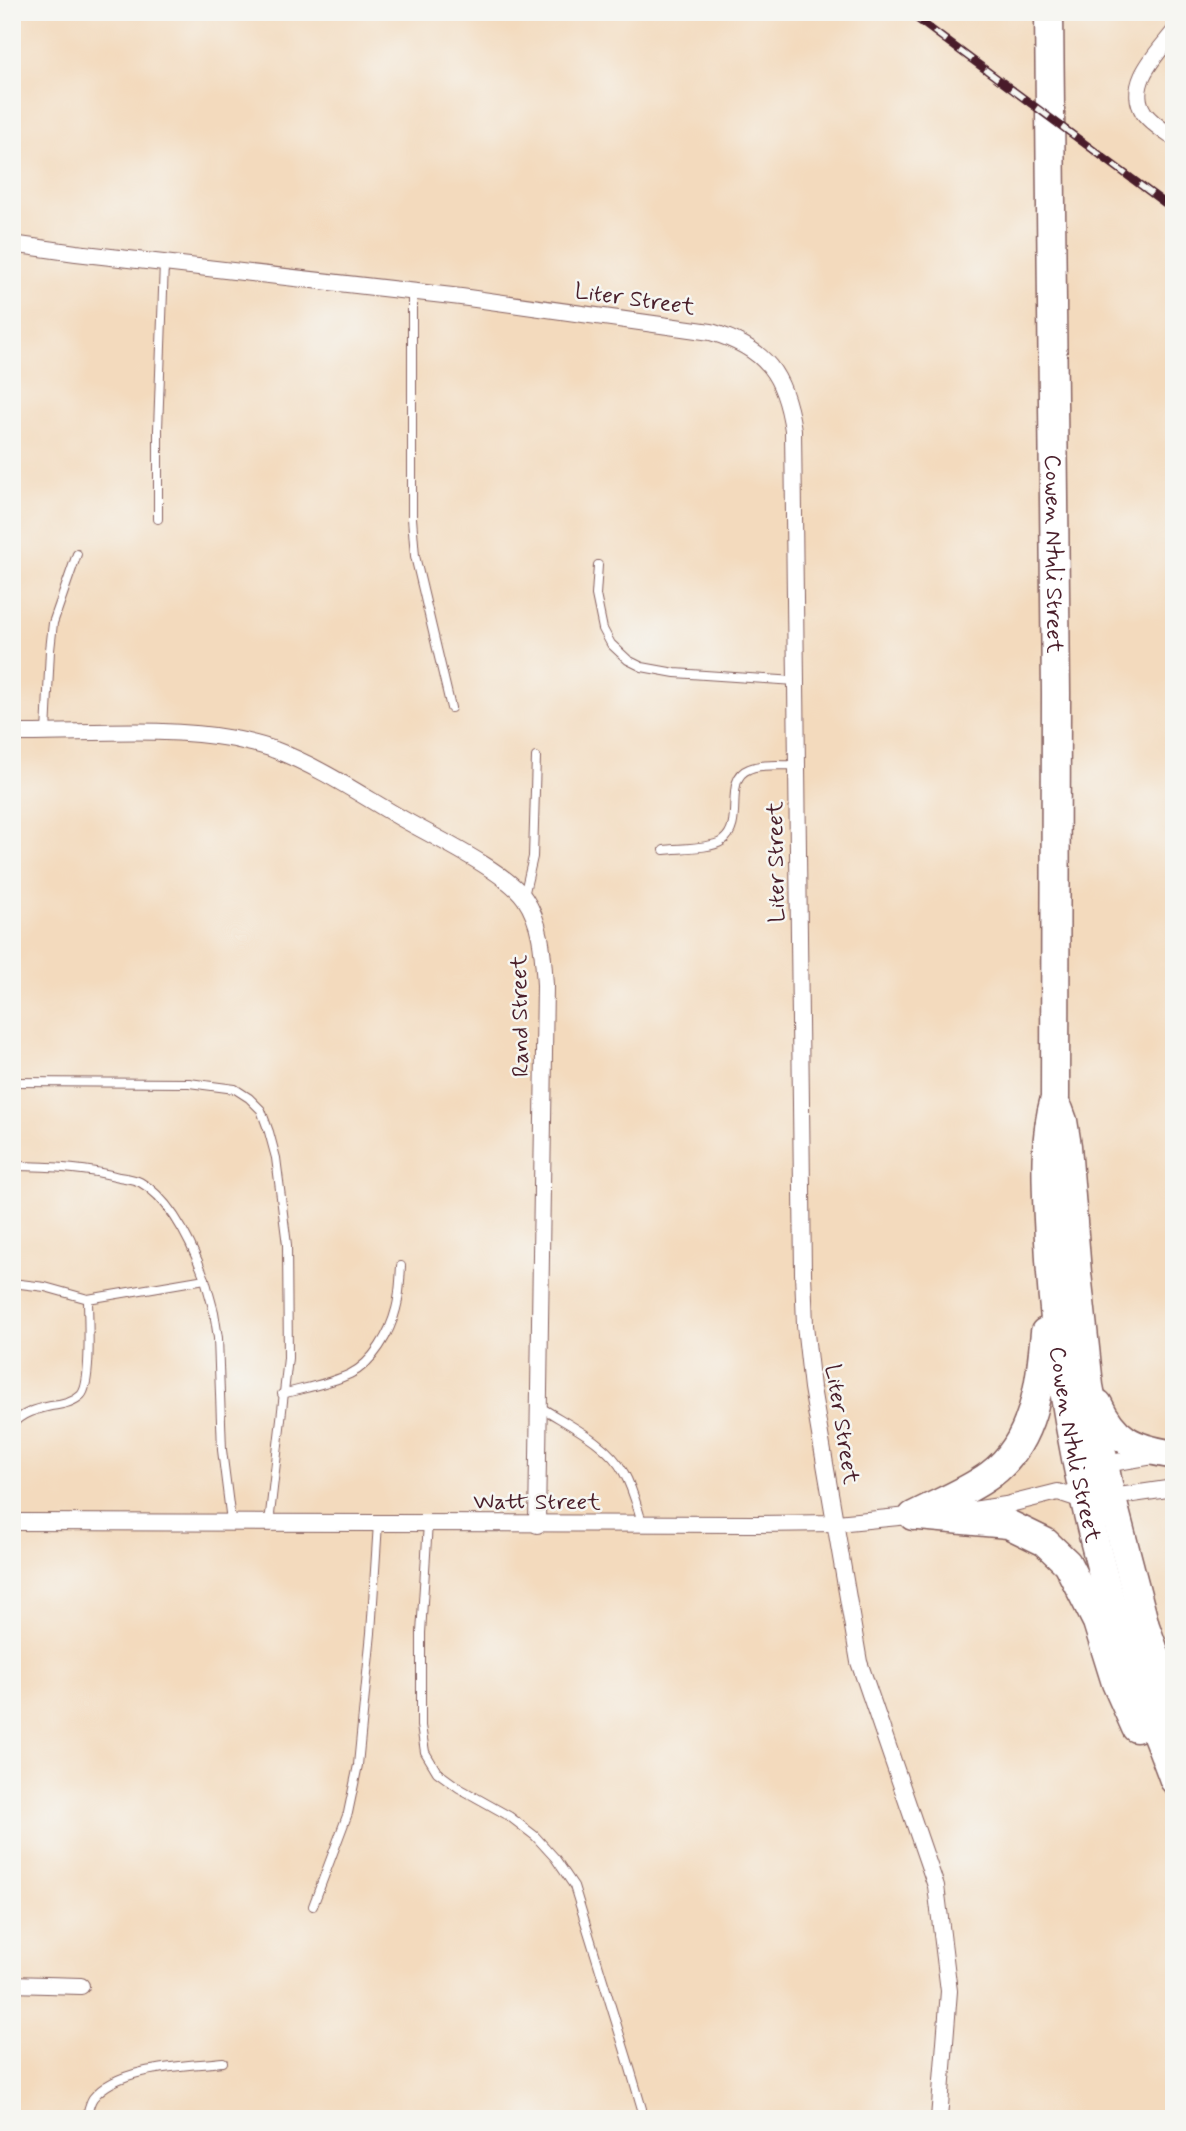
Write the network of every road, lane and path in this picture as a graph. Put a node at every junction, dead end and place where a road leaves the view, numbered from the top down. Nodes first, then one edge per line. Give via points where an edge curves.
1 (1049, 12) edge
2 (1174, 32) edge
3 (1174, 138) edge
4 (12, 244) edge
5 (164, 263) junction
6 (412, 291) junction
7 (158, 519) dead end
8 (77, 554) dead end
9 (598, 565) dead end
10 (796, 681) junction
11 (451, 708) dead end
12 (12, 733) edge
13 (46, 733) junction
14 (536, 757) dead end
15 (797, 765) junction
16 (664, 850) dead end
17 (524, 897) junction
18 (12, 1082) edge
19 (1055, 1098) junction
20 (12, 1166) edge
21 (401, 1265) dead end
22 (1051, 1275) junction
23 (205, 1279) junction
24 (12, 1283) edge
25 (88, 1298) junction
26 (1089, 1386) junction
27 (282, 1394) junction
28 (539, 1406) junction
29 (12, 1424) edge
30 (1172, 1453) edge
31 (1091, 1467) junction
32 (12, 1477) edge
33 (1174, 1488) edge
34 (1085, 1497) junction
35 (916, 1516) junction
36 (231, 1521) junction
37 (15, 1522) edge
38 (269, 1523) junction
39 (379, 1523) junction
40 (428, 1523) junction
41 (836, 1523) junction
42 (537, 1525) junction
43 (643, 1525) junction
44 (1174, 1707) edge
45 (1174, 1780) edge
46 (1174, 1798) edge
47 (313, 1906) dead end
48 (12, 1984) edge
49 (81, 1986) dead end
50 (223, 2062) dead end
51 (86, 2119) edge
52 (642, 2119) edge
53 (939, 2119) edge

1 - 19 highway, Cowen Ntuli Street
2 - 3 street via 1143,72 1138,91 1144,113
4 - 5 street, Liter Street
5 - 6 street, Liter Street
5 - 7 lane
6 - 10 street, Liter Street via 711,332 733,338 766,360 783,388 793,430
6 - 11 lane via 412,518 418,567
8 - 13 lane via 53,622
9 - 10 lane via 596,596 603,629 628,660 675,673
10 - 15 street, Liter Street
12 - 13 street, Rand Street
13 - 17 street, Rand Street via 211,735 276,750 479,863
14 - 17 lane via 533,857
15 - 16 lane via 743,772 736,782 730,831 722,841
15 - 41 street, Liter Street via 804,1312
17 - 28 street, Rand Street via 536,920 545,985
18 - 27 lane via 216,1086 235,1089 261,1110 276,1157 287,1245 288,1358
19 - 22 highway, Cowen Ntuli Street via 1048,1122 1047,1155
19 - 26 highway, Cowen Ntuli Street via 1067,1146
20 - 23 lane via 72,1168 139,1182 171,1212
21 - 27 lane via 393,1318 365,1364 342,1378
22 - 31 highway, Cowen Ntuli Street via 1062,1380
22 - 35 highway via 1038,1391 1024,1434 1015,1450 989,1475
23 - 25 lane
23 - 36 lane via 218,1338 222,1450
24 - 25 lane
25 - 29 lane via 85,1390 76,1399 29,1412
26 - 30 highway via 1111,1428 1123,1439
26 - 31 highway, Cowen Ntuli Street
27 - 38 lane
28 - 42 street, Rand Street
28 - 43 lane via 615,1460 631,1488
30 - 31 street
31 - 34 highway, Cowen Ntuli Street
31 - 34 street
32 - 37 lane
33 - 34 street, Watt Street
34 - 35 street, Watt Street
34 - 44 highway, Cowen Ntuli Street via 1145,1626
34 - 45 highway, Cowen Ntuli Street via 1120,1632
35 - 41 street, Watt Street
35 - 46 highway via 1008,1524 1045,1542 1067,1563 1097,1622 1116,1683 1144,1746
36 - 37 street, Watt Street
36 - 38 street, Watt Street
38 - 39 street, Watt Street
39 - 40 street, Watt Street
39 - 47 lane via 358,1765 348,1813
40 - 42 street, Watt Street
40 - 52 lane via 421,1633 425,1752 437,1772 535,1836 574,1886 628,2058
41 - 43 street, Watt Street
41 - 53 street, Liter Street via 859,1662 936,1886 949,1991
42 - 43 street, Watt Street
48 - 49 street
50 - 51 lane via 122,2078 91,2100

